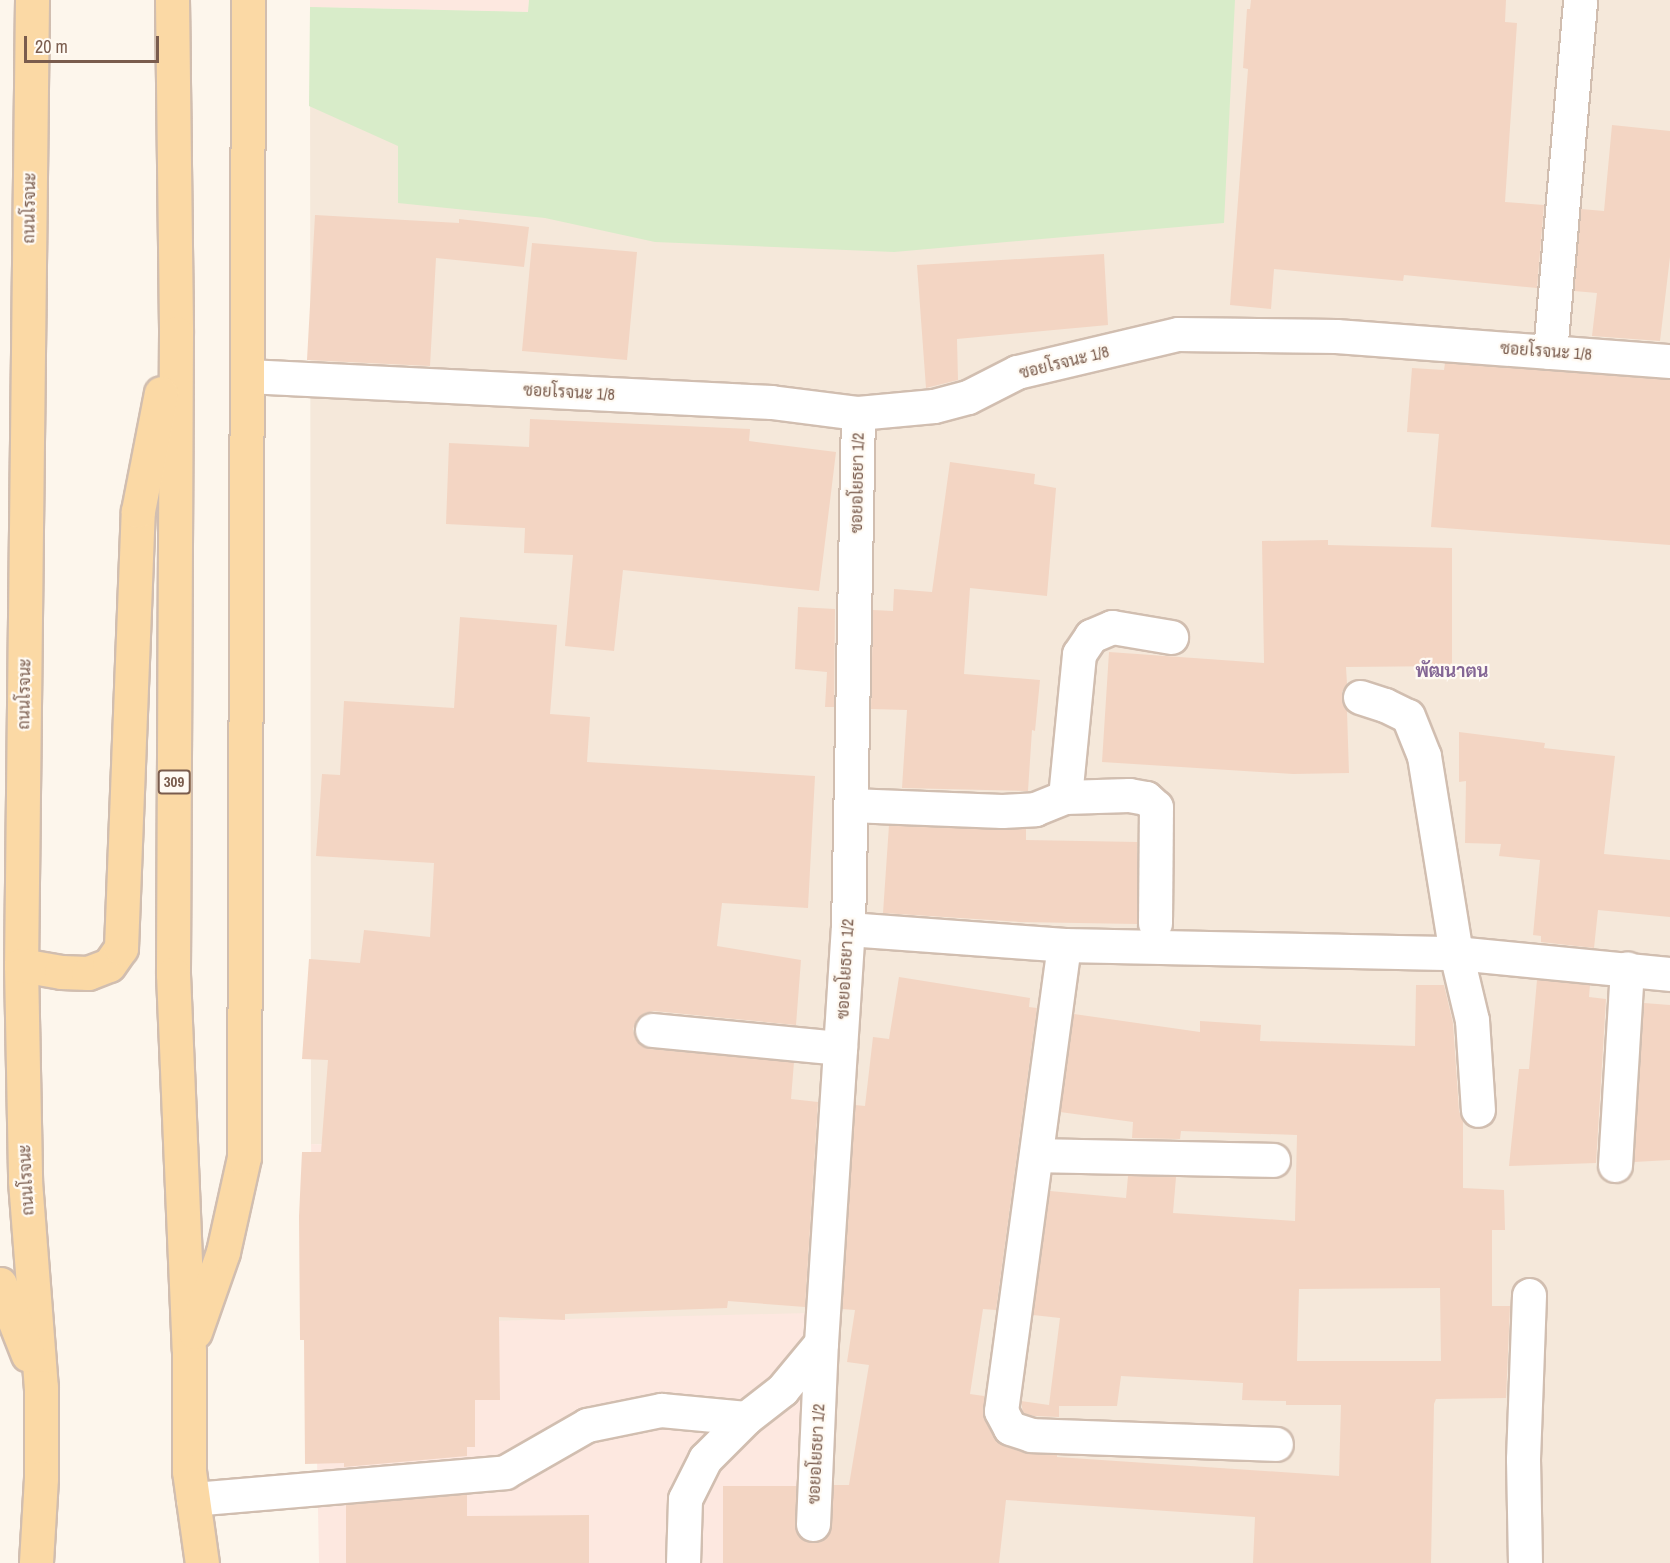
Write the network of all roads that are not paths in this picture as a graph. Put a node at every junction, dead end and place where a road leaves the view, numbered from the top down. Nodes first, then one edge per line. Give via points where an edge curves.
1 (32, 0) edge
2 (172, 0) edge
3 (248, 0) edge
4 (1580, 0) edge
5 (176, 333) junction
6 (1550, 352) junction
7 (1670, 361) edge
8 (247, 376) junction
9 (858, 413) junction
10 (1171, 637) dead end
11 (1360, 697) dead end
12 (1065, 797) junction
13 (850, 806) junction
14 (1155, 923) dead end
15 (848, 929) junction
16 (1064, 945) junction
17 (1456, 953) junction
18 (21, 965) junction
19 (1627, 968) junction
20 (1670, 974) edge
21 (652, 1030) dead end
22 (840, 1048) junction
23 (1478, 1110) dead end
24 (1036, 1155) junction
25 (1272, 1160) dead end
26 (1615, 1165) dead end
27 (0, 1284) edge
28 (1529, 1295) dead end
29 (821, 1342) junction
30 (189, 1350) junction
31 (41, 1388) junction
32 (746, 1418) junction
33 (1276, 1444) dead end
34 (193, 1499) junction
35 (813, 1524) dead end
36 (36, 1563) edge
37 (202, 1563) edge
38 (683, 1563) edge
39 (1525, 1563) edge

1 - 18 main road, ถนนโรจนะ
2 - 5 main road, 309
3 - 8 main road
4 - 6 street
5 - 18 main road via 138,511 122,948 109,965 88,973
5 - 30 main road, 309 via 173,974
6 - 7 street, ซอยโรจนะ 1/8
6 - 9 street, ซอยโรจนะ 1/8 via 1336,336 1178,334 1017,372 968,397 934,406
8 - 9 street, ซอยโรจนะ 1/8 via 771,402
8 - 30 main road via 244,1157 223,1252
9 - 13 street, ซอยอโยธยา 1/2
10 - 12 street via 1112,627 1091,636 1078,654
11 - 17 street via 1408,716 1424,756
12 - 13 street via 1035,809 1002,812
12 - 14 street via 1129,795 1146,798 1156,807
13 - 15 street, ซอยอโยธยา 1/2
15 - 16 street
15 - 22 street, ซอยอโยธยา 1/2
16 - 17 street
16 - 24 street
17 - 19 street
17 - 23 street via 1472,1020
18 - 31 main road, ถนนโรจนะ via 25,1181
19 - 20 street
19 - 26 street
21 - 22 street
22 - 29 street, ซอยอโยธยา 1/2
24 - 25 street
24 - 33 street via 1002,1411 1010,1428 1031,1435
27 - 31 main road, ถนนโรจนะ
28 - 39 street via 1522,1459
29 - 32 street via 782,1390
29 - 35 street, ซอยอโยธยา 1/2
30 - 34 main road, 309 via 189,1471
31 - 36 main road, ถนนโรจนะ
32 - 34 street via 662,1410 587,1425 505,1472
32 - 38 street via 705,1459 685,1499
34 - 37 main road, 309

